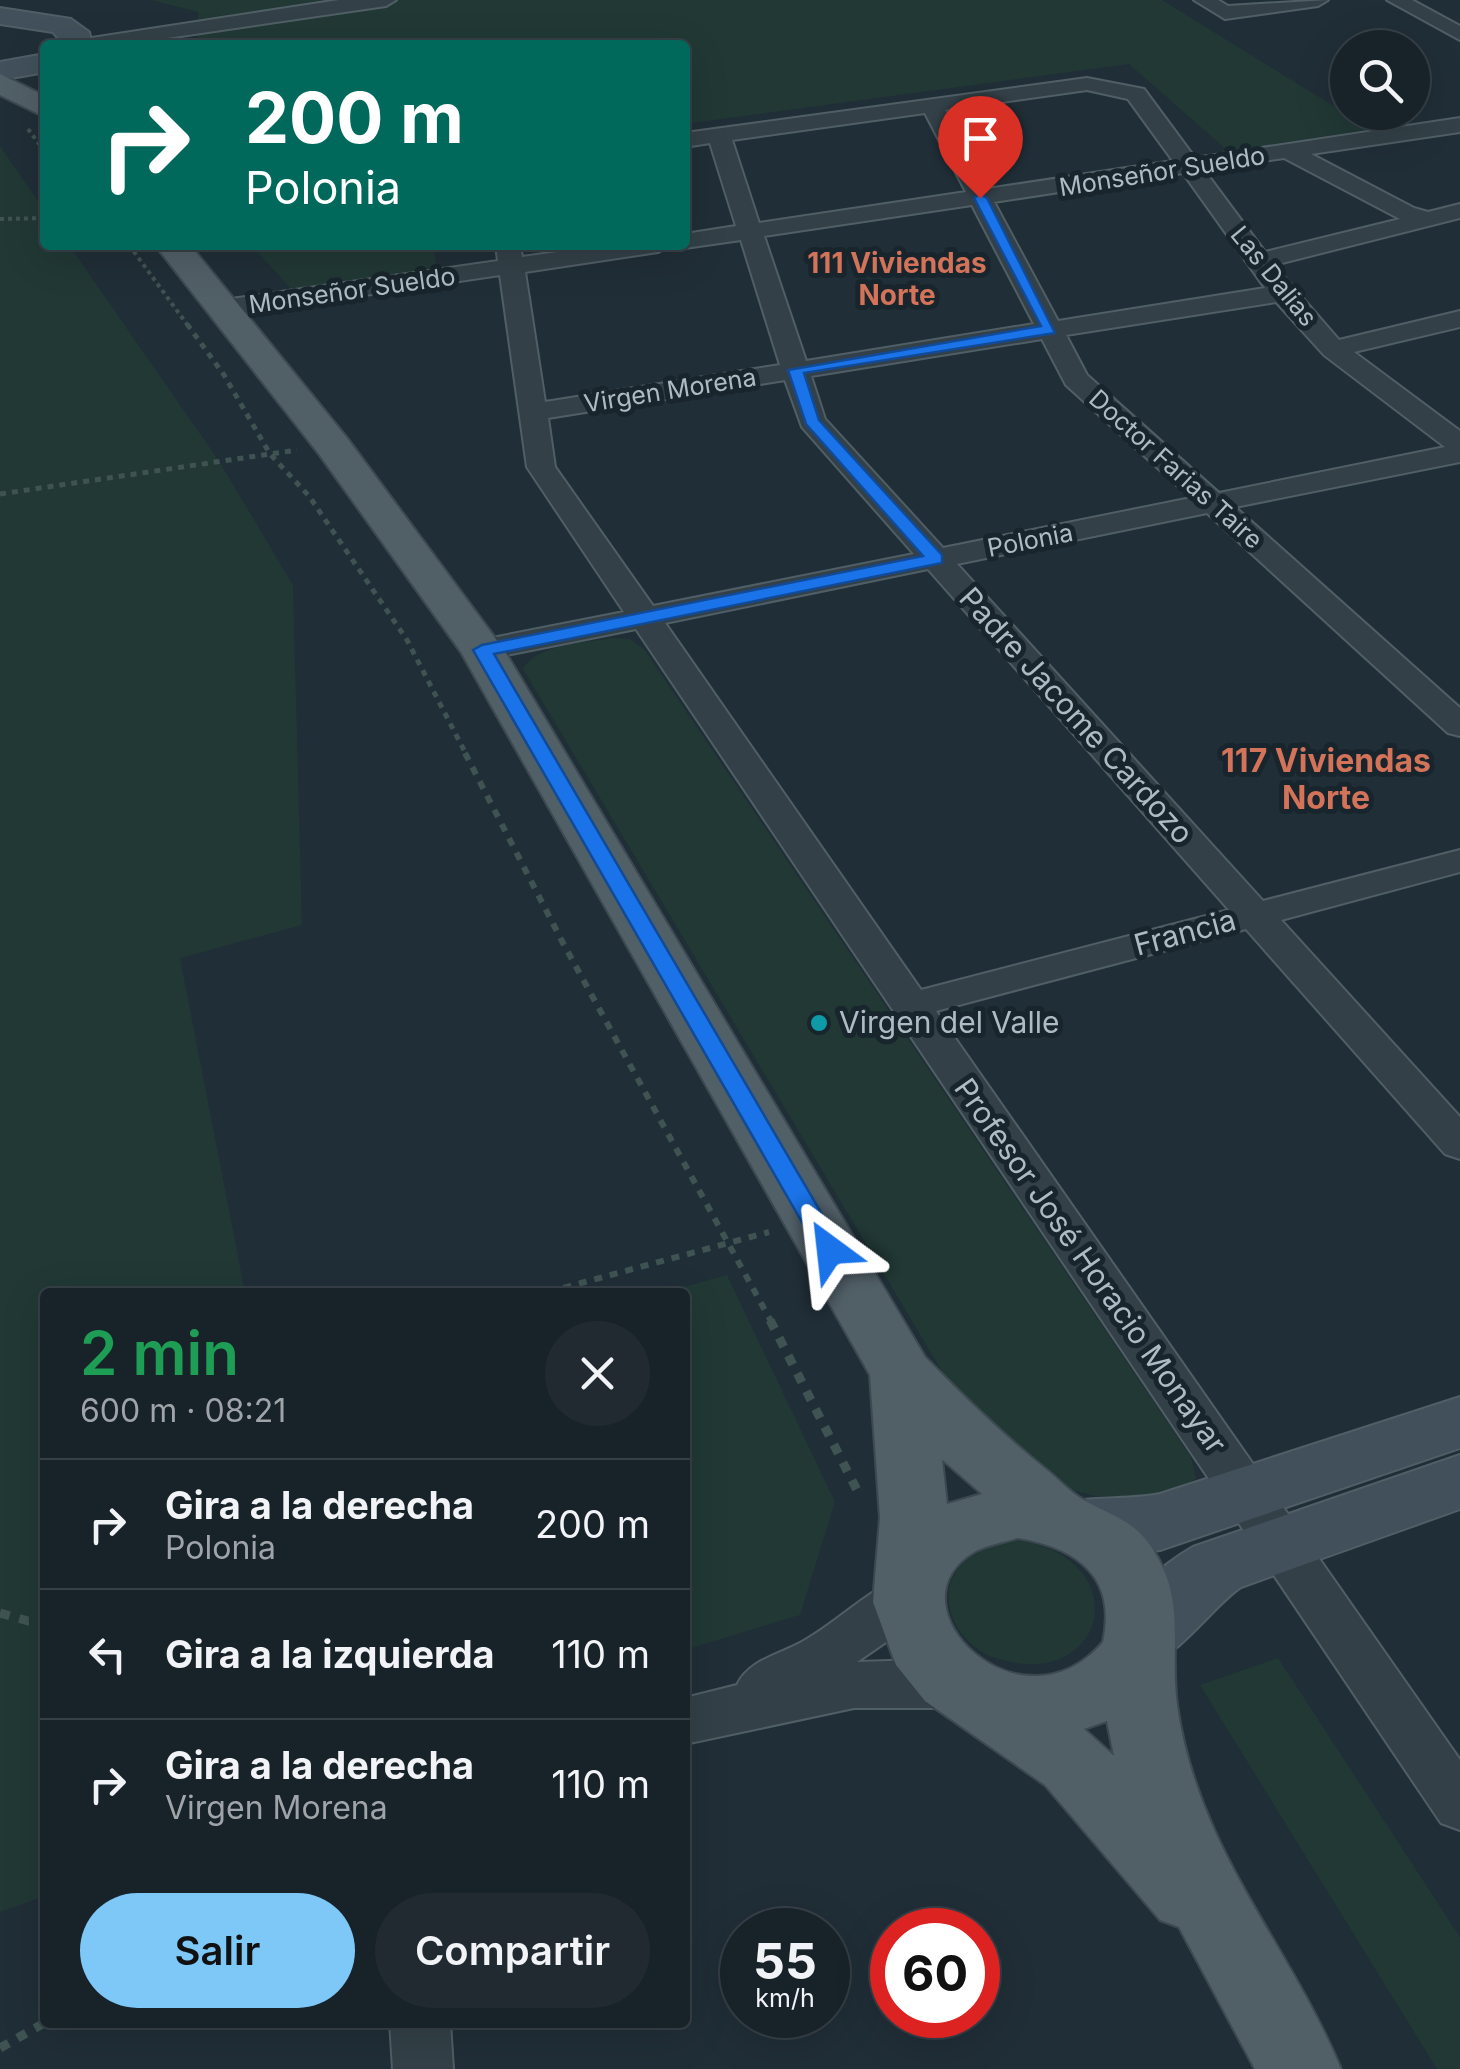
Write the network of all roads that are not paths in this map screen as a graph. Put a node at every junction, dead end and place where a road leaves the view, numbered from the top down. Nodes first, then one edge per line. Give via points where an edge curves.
1 (386, 0) edge
2 (1204, 0) edge
3 (1397, 0) edge
4 (1308, 1) edge
5 (5, 12) edge
6 (220, 20) junction
7 (1460, 34) edge
8 (75, 38) edge
9 (40, 64) edge
10 (0, 71) edge
11 (0, 84) edge
12 (40, 105) edge
13 (932, 106) junction
14 (1460, 126) edge
15 (719, 136) junction
16 (690, 139) edge
17 (1290, 152) junction
18 (1190, 168) junction
19 (980, 198) junction
20 (1460, 211) edge
21 (1424, 218) junction
22 (750, 232) junction
23 (1460, 233) edge
24 (690, 240) edge
25 (176, 250) edge
26 (590, 250) edge
27 (509, 256) edge
28 (1259, 261) junction
29 (1282, 293) junction
30 (224, 308) junction
31 (1460, 319) edge
32 (1050, 330) junction
33 (1333, 348) junction
34 (795, 370) junction
35 (532, 412) junction
36 (1460, 445) edge
37 (1460, 453) edge
38 (1212, 503) junction
39 (936, 559) junction
40 (644, 618) junction
41 (482, 650) junction
42 (1460, 726) edge
43 (1460, 861) edge
44 (1254, 915) junction
45 (911, 1005) junction
46 (1460, 1144) edge
47 (902, 1374) junction
48 (1460, 1422) edge
49 (1460, 1482) edge
50 (1264, 1518) junction
51 (1067, 1521) junction
52 (908, 1589) junction
53 (1140, 1642) junction
54 (971, 1693) junction
55 (690, 1718) edge
56 (690, 1719) edge
57 (1460, 1804) edge
58 (1219, 1930) junction
59 (420, 2028) edge
60 (423, 2069) edge
61 (1300, 2069) edge

1 - 6 street
2 - 4 street via 1225,12
3 - 7 street
5 - 8 main road
6 - 8 street
6 - 8 street
9 - 10 main road
11 - 12 main road
13 - 15 street
13 - 18 street, Las Dalias via 1086,84 1114,86 1136,94
13 - 19 street, Doctor Farias Taire
14 - 17 street, Monseñor Sueldo
15 - 16 street
15 - 22 street, Padre Jacome Cardozo
17 - 18 street, Monseñor Sueldo
17 - 21 street
18 - 19 street, Monseñor Sueldo
18 - 28 street, Las Dalias
19 - 22 street, Monseñor Sueldo
19 - 32 street, Doctor Farias Taire
20 - 21 street
21 - 23 street
21 - 28 street
22 - 24 street, Monseñor Sueldo
22 - 34 street, Padre Jacome Cardozo
25 - 30 main road
26 - 27 street, Monseñor Sueldo
27 - 30 street, Monseñor Sueldo
27 - 35 street, Profesor José Horacio Monayar
28 - 29 street, Las Dalias
29 - 32 street, Virgen Morena
29 - 33 street, Las Dalias
30 - 41 main road
31 - 33 street
32 - 34 street, Virgen Morena
32 - 38 street, Doctor Farias Taire via 1076,380
33 - 36 street, Las Dalias
34 - 35 street, Virgen Morena
34 - 39 street, Padre Jacome Cardozo via 812,421
35 - 40 street, Profesor José Horacio Monayar via 541,467
37 - 38 street, Polonia
38 - 39 street, Polonia
38 - 42 street, Doctor Farias Taire
39 - 40 street, Polonia
39 - 44 street, Padre Jacome Cardozo
40 - 41 street, Polonia
40 - 45 street, Profesor José Horacio Monayar
41 - 47 main road
43 - 44 street, Francia
44 - 45 street, Francia
44 - 46 street, Padre Jacome Cardozo
45 - 50 street, Profesor José Horacio Monayar
47 - 51 main road via 966,1444
47 - 52 main road via 914,1518
48 - 50 main road
49 - 50 main road
50 - 51 main road via 1121,1530
50 - 53 main road
50 - 57 street, Profesor José Horacio Monayar
51 - 52 main road via 1018,1511 948,1530 924,1552
51 - 53 main road via 1108,1546 1130,1572 1142,1603
52 - 54 main road via 918,1645
52 - 55 street via 879,1622 830,1654
53 - 54 main road via 1120,1676 1060,1707 1023,1709
53 - 58 main road via 1137,1684 1148,1750
54 - 56 street via 910,1679 866,1681
54 - 58 main road via 1071,1762
58 - 61 main road
59 - 60 street

